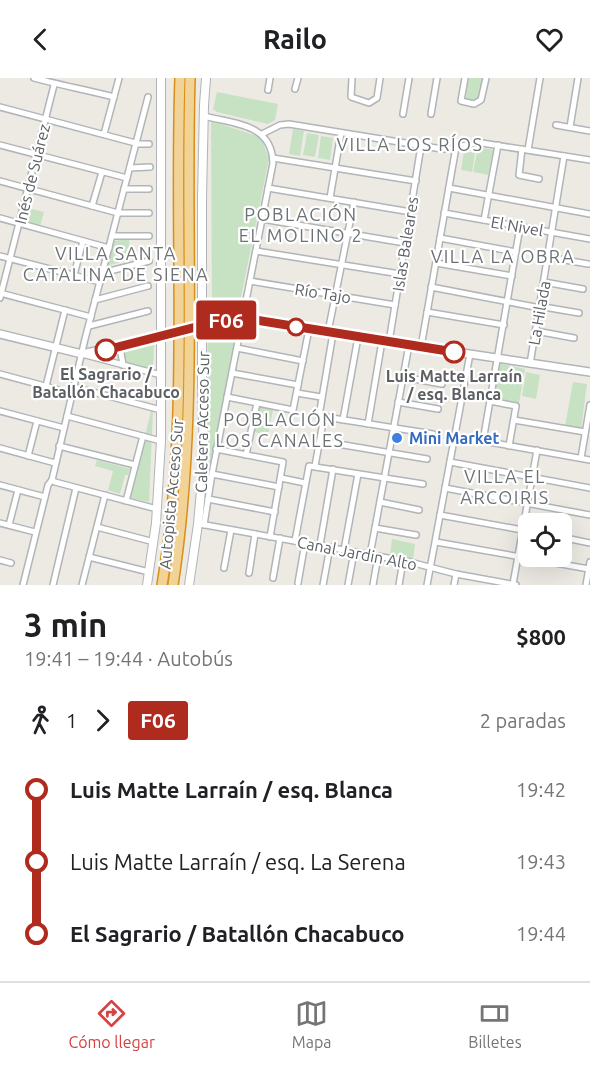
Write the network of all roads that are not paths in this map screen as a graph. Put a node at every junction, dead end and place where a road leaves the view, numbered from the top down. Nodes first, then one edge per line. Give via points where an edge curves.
1 (34, 78) edge
2 (120, 78) edge
3 (161, 78) edge
4 (180, 78) edge
5 (190, 78) edge
6 (206, 78) edge
7 (270, 78) edge
8 (297, 78) edge
9 (352, 78) edge
10 (380, 78) edge
11 (409, 78) edge
12 (437, 78) edge
13 (465, 78) edge
14 (486, 78) edge
15 (540, 78) edge
16 (578, 78) edge
17 (54, 85) junction
18 (295, 89) dead end
19 (268, 90) dead end
20 (114, 97) junction
21 (148, 98) dead end
22 (0, 107) edge
23 (403, 114) dead end
24 (431, 114) dead end
25 (204, 116) junction
26 (46, 119) junction
27 (556, 125) dead end
28 (570, 127) junction
29 (590, 131) edge
30 (341, 133) junction
31 (104, 134) junction
32 (262, 134) junction
33 (136, 143) junction
34 (149, 144) dead end
35 (0, 145) edge
36 (498, 145) junction
37 (421, 146) junction
38 (456, 147) junction
39 (525, 150) junction
40 (37, 154) junction
41 (564, 156) junction
42 (273, 158) junction
43 (590, 160) edge
44 (150, 167) dead end
45 (130, 168) junction
46 (335, 168) junction
47 (102, 172) junction
48 (127, 178) junction
49 (539, 179) dead end
50 (0, 181) edge
51 (416, 181) junction
52 (268, 188) junction
53 (449, 188) junction
54 (28, 189) junction
55 (124, 189) junction
56 (149, 189) dead end
57 (488, 195) junction
58 (330, 198) junction
59 (354, 202) junction
60 (93, 206) junction
61 (557, 208) junction
62 (411, 212) junction
63 (118, 213) junction
64 (149, 213) dead end
65 (444, 213) junction
66 (590, 214) edge
67 (0, 218) edge
68 (262, 219) junction
69 (484, 220) junction
70 (19, 223) junction
71 (520, 227) junction
72 (552, 232) junction
73 (348, 234) junction
74 (112, 236) junction
75 (149, 236) dead end
76 (440, 238) junction
77 (590, 239) edge
78 (83, 241) junction
79 (405, 243) junction
80 (109, 248) junction
81 (256, 251) junction
82 (516, 252) junction
83 (0, 256) edge
84 (548, 257) junction
85 (10, 259) junction
86 (149, 261) dead end
87 (436, 263) junction
88 (588, 264) dead end
89 (342, 265) junction
90 (102, 273) junction
91 (400, 274) junction
92 (74, 275) junction
93 (512, 276) junction
94 (250, 281) junction
95 (100, 282) junction
96 (544, 282) junction
97 (148, 286) dead end
98 (432, 287) junction
99 (583, 289) dead end
100 (0, 295) edge
101 (336, 296) junction
102 (96, 300) junction
103 (508, 301) junction
104 (395, 305) junction
105 (540, 307) junction
106 (65, 310) junction
107 (148, 311) dead end
108 (427, 312) junction
109 (579, 313) dead end
110 (91, 317) junction
111 (243, 318) junction
112 (202, 325) junction
113 (504, 325) junction
114 (89, 326) junction
115 (309, 329) junction
116 (536, 331) junction
117 (331, 332) junction
118 (0, 334) edge
119 (162, 336) junction
120 (358, 337) junction
121 (574, 338) dead end
122 (386, 342) junction
123 (409, 345) junction
124 (120, 347) junction
125 (421, 347) junction
126 (56, 348) junction
127 (237, 348) junction
128 (82, 354) junction
129 (470, 354) junction
130 (498, 358) junction
131 (303, 361) junction
132 (530, 363) junction
133 (123, 365) junction
134 (590, 372) edge
135 (232, 373) junction
136 (0, 374) edge
137 (161, 375) junction
138 (403, 377) junction
139 (442, 384) dead end
140 (298, 385) junction
141 (46, 386) junction
142 (74, 387) junction
143 (56, 389) dead end
144 (297, 393) junction
145 (227, 397) junction
146 (321, 397) junction
147 (490, 401) junction
148 (398, 402) junction
149 (257, 403) junction
150 (590, 405) edge
151 (438, 409) dead end
152 (161, 410) junction
153 (0, 411) edge
154 (321, 416) junction
155 (67, 417) junction
156 (343, 420) junction
157 (514, 420) junction
158 (36, 421) junction
159 (368, 424) junction
160 (64, 428) junction
161 (394, 428) junction
162 (585, 432) junction
163 (433, 434) dead end
164 (143, 436) junction
165 (455, 436) junction
166 (161, 441) junction
167 (320, 441) junction
168 (483, 441) junction
169 (59, 446) junction
170 (509, 446) junction
171 (0, 448) edge
172 (216, 449) junction
173 (537, 450) junction
174 (389, 453) junction
175 (246, 455) junction
176 (28, 456) junction
177 (581, 458) junction
178 (427, 459) dead end
179 (590, 460) edge
180 (450, 462) junction
181 (55, 463) junction
182 (135, 465) junction
183 (312, 466) junction
184 (333, 469) junction
185 (212, 474) junction
186 (358, 474) junction
187 (532, 477) junction
188 (281, 478) junction
189 (384, 478) junction
190 (52, 480) junction
191 (305, 483) junction
192 (423, 484) dead end
193 (0, 485) edge
194 (279, 487) junction
195 (76, 488) junction
196 (445, 488) junction
197 (590, 488) edge
198 (18, 490) junction
199 (105, 495) junction
200 (45, 497) junction
201 (208, 499) junction
202 (126, 501) junction
203 (380, 502) junction
204 (527, 503) junction
205 (157, 509) junction
206 (419, 510) dead end
207 (275, 512) junction
208 (526, 513) edge
209 (440, 515) junction
210 (590, 515) edge
211 (0, 523) edge
212 (201, 524) junction
213 (9, 525) junction
214 (97, 527) junction
215 (375, 528) junction
216 (231, 530) junction
217 (518, 530) edge
218 (35, 532) junction
219 (255, 534) junction
220 (416, 535) dead end
221 (270, 537) junction
222 (280, 538) junction
223 (572, 539) edge
224 (295, 541) junction
225 (154, 542) junction
226 (436, 542) junction
227 (305, 543) junction
228 (590, 543) edge
229 (320, 546) junction
230 (330, 547) junction
231 (344, 550) junction
232 (354, 552) junction
233 (370, 555) junction
234 (378, 556) junction
235 (518, 556) joint
236 (89, 557) junction
237 (0, 561) edge
238 (403, 561) junction
239 (590, 562) edge
240 (11, 563) dead end
241 (572, 566) edge
242 (224, 568) dead end
243 (431, 568) junction
244 (589, 569) edge
245 (149, 572) junction
246 (249, 573) dead end
247 (456, 574) junction
248 (273, 578) dead end
249 (482, 582) edge
250 (298, 583) dead end
251 (23, 585) edge
252 (52, 585) edge
253 (82, 585) edge
254 (147, 585) edge
255 (162, 585) edge
256 (173, 585) edge
257 (189, 585) edge
258 (323, 585) edge
259 (348, 585) edge
260 (373, 585) edge
261 (399, 585) edge
262 (427, 585) edge
263 (454, 585) edge
264 (514, 585) edge
265 (586, 585) edge

1 - 17 street
2 - 20 street
3 - 119 main road
4 - 255 highway, Autopista Acceso Sur via 178,437
5 - 256 highway, Autopista Acceso Sur via 189,416
6 - 25 main road, Caletera Acceso Sur
7 - 19 street
8 - 18 street
9 - 10 street via 351,98 369,103 376,98
11 - 23 street
12 - 24 street
13 - 14 street via 461,101 474,104 481,100
15 - 39 street
16 - 28 street
17 - 20 street
17 - 26 street, Inés de Suárez
20 - 31 street
21 - 33 street
22 - 26 street
25 - 32 street
25 - 112 main road, Caletera Acceso Sur
26 - 31 street
26 - 40 street, Inés de Suárez
27 - 28 street
28 - 29 street
30 - 32 street via 286,124
30 - 37 street
30 - 46 street
31 - 33 street
32 - 42 street
33 - 34 street
33 - 45 street
35 - 40 street
36 - 38 street via 473,142
36 - 39 street
36 - 57 street
37 - 38 street
37 - 51 street, Islas Baleares
38 - 53 street
39 - 41 street
39 - 49 street via 518,174
40 - 47 street
40 - 54 street, Inés de Suárez
41 - 43 street
41 - 61 street, La Hilada
42 - 46 street
42 - 52 street
44 - 45 street
45 - 48 street
46 - 51 street
46 - 58 street
47 - 48 street
47 - 60 street
48 - 55 street
50 - 54 street
51 - 62 street, Islas Baleares
52 - 58 street
52 - 68 street
53 - 57 street
53 - 65 street
54 - 60 street
54 - 70 street, Inés de Suárez
55 - 56 street
55 - 63 street
57 - 61 street
57 - 69 street
58 - 59 street
59 - 62 street
59 - 73 street
60 - 63 street
61 - 66 street
61 - 72 street, La Hilada
62 - 79 street, Islas Baleares
63 - 64 street
63 - 74 street
65 - 69 street, El Nivel
65 - 76 street
67 - 70 street
68 - 73 street
68 - 81 street
69 - 71 street, El Nivel
70 - 78 street
70 - 85 street, Inés de Suárez
71 - 72 street, El Nivel
71 - 82 street
72 - 77 street, El Nivel
72 - 84 street, La Hilada
73 - 79 street
73 - 89 street
74 - 75 street
74 - 80 street
76 - 82 street
76 - 87 street
78 - 80 street
78 - 92 street
79 - 91 street, Islas Baleares
80 - 90 street
81 - 89 street
81 - 94 street
82 - 93 street
83 - 85 street
84 - 88 street
84 - 96 street, La Hilada
85 - 92 street
85 - 100 street, Inés de Suárez
86 - 90 street
87 - 93 street
87 - 98 street
89 - 91 street
89 - 101 street
90 - 95 street
91 - 104 street, Islas Baleares
92 - 95 street
93 - 103 street
94 - 101 street, Río Tajo
94 - 111 street
95 - 102 street
96 - 99 street
96 - 105 street, La Hilada
97 - 102 street
98 - 103 street
98 - 108 street
100 - 106 street
101 - 104 street, Río Tajo
101 - 117 street
102 - 110 street
103 - 105 street
103 - 113 street
104 - 122 street, Islas Baleares
105 - 109 street
105 - 116 street, La Hilada
106 - 110 street
106 - 126 street
107 - 114 street
108 - 113 street
108 - 125 street
110 - 114 street
111 - 112 street
111 - 115 street
111 - 127 street
112 - 119 street, bridge
112 - 212 main road, Caletera Acceso Sur
113 - 130 street
114 - 128 street
115 - 117 street
115 - 131 street
116 - 121 street
116 - 132 street, La Hilada
117 - 120 street
117 - 146 street
118 - 126 street
119 - 124 street
119 - 137 main road
120 - 122 street
120 - 156 street
122 - 123 street
122 - 159 street, Islas Baleares
123 - 125 street
123 - 138 street
124 - 128 street
124 - 133 street
125 - 129 street
126 - 128 street
126 - 141 street
127 - 131 street
127 - 135 street
128 - 133 street
128 - 142 street
129 - 130 street
129 - 165 street
130 - 132 street
130 - 147 street
131 - 140 street
132 - 134 street
133 - 137 street
135 - 140 street
135 - 145 street
136 - 141 street
137 - 152 main road
138 - 139 street
138 - 148 street
140 - 144 street
141 - 143 street
142 - 152 street
142 - 155 street
144 - 146 street
144 - 149 street via 293,410
145 - 149 street
145 - 172 street
146 - 154 street
147 - 157 street via 516,406
147 - 168 street
148 - 151 street
148 - 161 street
149 - 175 street
150 - 162 street
152 - 166 main road
153 - 158 street
154 - 156 street
154 - 167 street
155 - 160 street
155 - 164 street
156 - 159 street
157 - 162 street
157 - 170 street
158 - 160 street
158 - 176 street
159 - 161 street
160 - 169 street
161 - 163 street
161 - 174 street
162 - 177 street
164 - 166 street
164 - 182 street
165 - 168 street
165 - 180 street
166 - 205 main road
167 - 174 street
167 - 183 street
168 - 170 street
169 - 181 street
169 - 182 street
170 - 173 street
171 - 176 street
172 - 175 street
172 - 185 street
173 - 177 street
173 - 187 street
174 - 178 street
174 - 189 street
175 - 188 street via 283,462
176 - 181 street
177 - 179 street
180 - 187 street
180 - 196 street
181 - 190 street
182 - 202 street
183 - 184 street
183 - 191 street
184 - 186 street
184 - 229 street
185 - 194 street
185 - 201 street
186 - 189 street
186 - 231 street
187 - 197 street
187 - 204 street
188 - 191 street
188 - 194 street
189 - 192 street
189 - 203 street
190 - 195 street
190 - 200 street
191 - 224 street
193 - 198 street
194 - 207 street
195 - 199 street
195 - 252 street
196 - 204 street
196 - 209 street
198 - 200 street
198 - 213 street
199 - 202 street
199 - 214 street
200 - 218 street
201 - 207 street
201 - 212 street
202 - 205 street
203 - 206 street
203 - 215 street
204 - 208 street
204 - 210 street
205 - 225 main road
207 - 221 street
209 - 217 street
209 - 226 street
211 - 213 street
212 - 216 street, Canal Jardin Alto
212 - 257 main road, Caletera Acceso Sur
213 - 218 street
214 - 225 street
214 - 236 street
215 - 220 street
215 - 233 street
216 - 219 street, Canal Jardin Alto
216 - 242 street
218 - 251 street
219 - 221 street, Canal Jardin Alto
219 - 246 street
221 - 222 street, Canal Jardin Alto
222 - 224 street, Canal Jardin Alto
222 - 248 street
223 - 228 street
224 - 227 street, Canal Jardin Alto
225 - 245 main road
226 - 235 street
226 - 243 street
227 - 229 street, Canal Jardin Alto
227 - 250 street
229 - 230 street, Canal Jardin Alto
230 - 231 street, Canal Jardin Alto
230 - 258 street
231 - 232 street, Canal Jardin Alto
232 - 233 street, Canal Jardin Alto
232 - 259 street
233 - 234 street, Canal Jardin Alto
234 - 238 street, Canal Jardin Alto
234 - 260 street
235 - 264 street
236 - 245 street
236 - 253 street
237 - 240 street
238 - 243 street, Canal Jardin Alto
238 - 261 street
239 - 244 street
241 - 244 street
243 - 247 street, Canal Jardin Alto
243 - 262 street
244 - 265 street
245 - 254 main road
247 - 249 street, Canal Jardin Alto
247 - 263 street
249 - 264 street, Canal Jardin Alto

